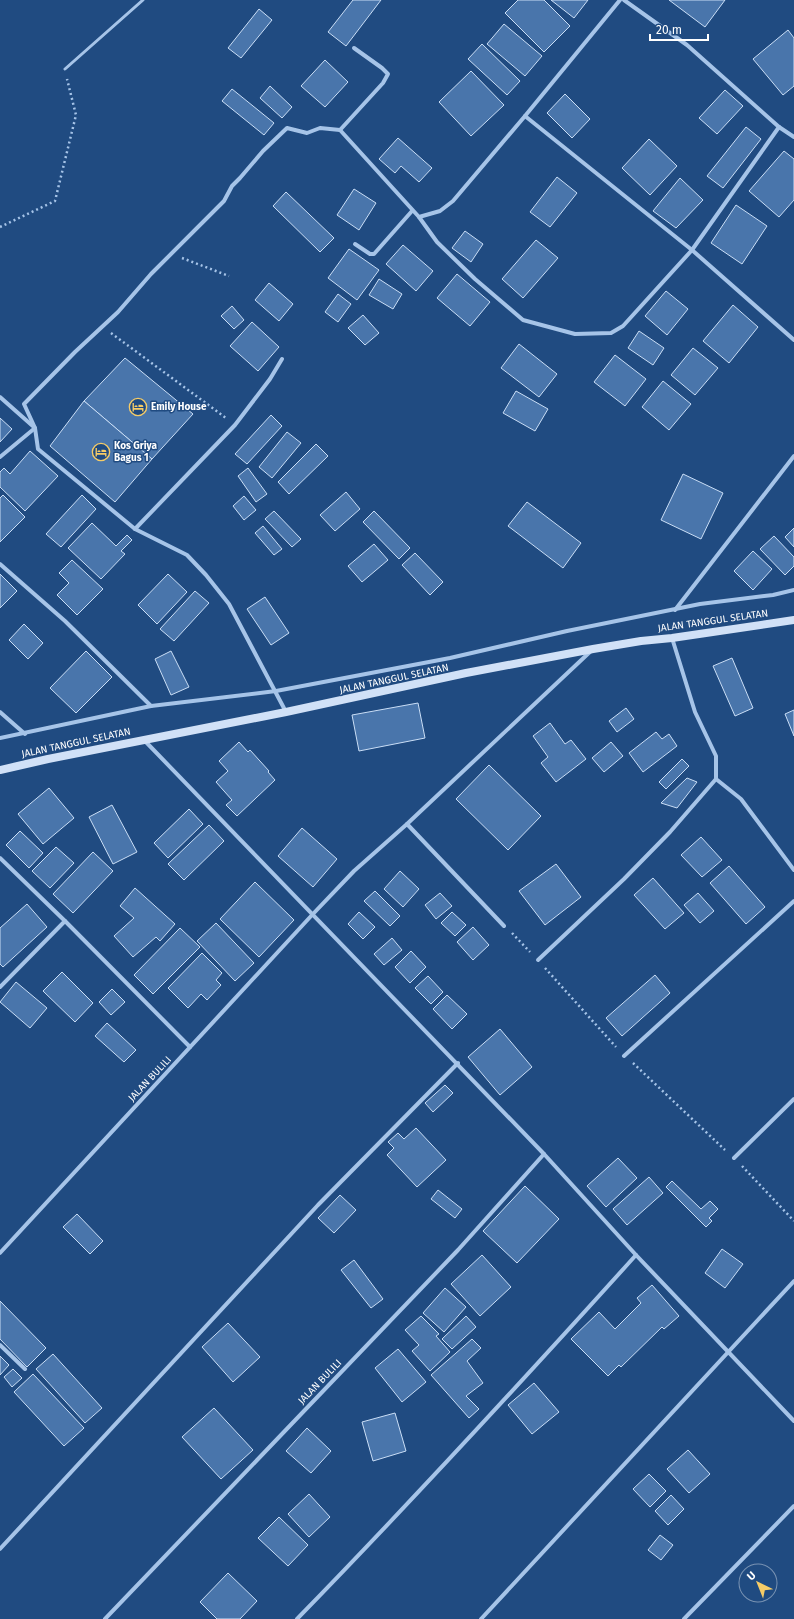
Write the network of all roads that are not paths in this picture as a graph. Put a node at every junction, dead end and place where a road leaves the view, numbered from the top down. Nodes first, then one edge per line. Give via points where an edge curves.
1 (143, 0) edge
2 (620, 0) edge
3 (624, 0) edge
4 (354, 48) dead end
5 (65, 69) road end
6 (525, 116) junction
7 (779, 127) junction
8 (340, 130) junction
9 (794, 137) edge
10 (412, 211) junction
11 (419, 217) junction
12 (355, 244) dead end
13 (692, 250) junction
14 (794, 340) edge
15 (282, 359) dead end
16 (0, 397) edge
17 (35, 428) junction
18 (794, 456) edge
19 (0, 457) edge
20 (135, 529) junction
21 (0, 564) edge
22 (794, 590) edge
23 (675, 610) junction
24 (794, 620) edge
25 (672, 638) junction
26 (593, 649) junction
27 (276, 691) junction
28 (151, 706) junction
29 (0, 712) edge
30 (286, 712) junction
31 (25, 734) junction
32 (0, 738) edge
33 (144, 740) junction
34 (0, 770) edge
35 (716, 779) junction
36 (406, 824) junction
37 (0, 858) edge
38 (794, 870) edge
39 (794, 901) edge
40 (312, 915) junction
41 (65, 921) junction
42 (504, 926) road end
43 (538, 960) road end
44 (0, 987) edge
45 (190, 1047) junction
46 (624, 1056) road end
47 (458, 1063) junction
48 (794, 1099) edge
49 (544, 1154) junction
50 (734, 1158) road end
51 (0, 1253) edge
52 (636, 1255) junction
53 (794, 1281) edge
54 (0, 1345) edge
55 (729, 1353) junction
56 (24, 1369) dead end
57 (794, 1421) edge
58 (794, 1506) edge
59 (0, 1549) edge
60 (105, 1619) edge
61 (297, 1619) edge
62 (481, 1619) edge
63 (684, 1619) edge

1 - 5 lane
2 - 6 street
3 - 7 street via 687,45
4 - 8 street via 388,74 384,82
6 - 11 street via 453,201 440,211
6 - 13 street
7 - 9 street
7 - 13 street
8 - 10 street
8 - 17 street via 320,128 307,133 287,128 263,151 232,186 224,201 170,254 118,312 24,404
10 - 11 street
10 - 12 street via 374,254
11 - 13 street via 437,242 475,280 523,320 575,334 611,333 623,326
13 - 14 street
15 - 20 street via 235,425
16 - 17 street
17 - 19 street
17 - 20 street via 38,449
18 - 23 street
20 - 27 street via 187,555 206,575 229,604
21 - 28 street via 65,621
22 - 23 street, JALAN TANGGUL SELATAN
23 - 27 street, JALAN TANGGUL SELATAN via 450,658
24 - 25 street, JALAN TANGGUL SELATAN
25 - 26 street, JALAN TANGGUL SELATAN
25 - 35 street via 695,712 716,756
26 - 30 street, JALAN TANGGUL SELATAN via 466,673
26 - 36 street, JALAN BULILI
27 - 28 street, JALAN TANGGUL SELATAN
27 - 30 street
28 - 31 street, JALAN TANGGUL SELATAN
29 - 31 street
30 - 33 street, JALAN TANGGUL SELATAN
31 - 32 street, JALAN TANGGUL SELATAN
33 - 34 street, JALAN TANGGUL SELATAN
33 - 40 street
35 - 38 street via 741,799
35 - 43 street via 670,832 624,879
36 - 40 street, JALAN BULILI via 354,871
36 - 42 street
37 - 41 street
39 - 46 street
40 - 45 street, JALAN BULILI
40 - 47 street
41 - 44 street
41 - 45 street
45 - 51 street, JALAN BULILI
47 - 49 street
47 - 59 street via 323,1200
48 - 50 street
49 - 52 street
49 - 60 street, JALAN BULILI via 458,1250
52 - 55 street
52 - 61 street via 501,1404
53 - 55 street
54 - 56 street
55 - 57 street
55 - 62 street
58 - 63 street

